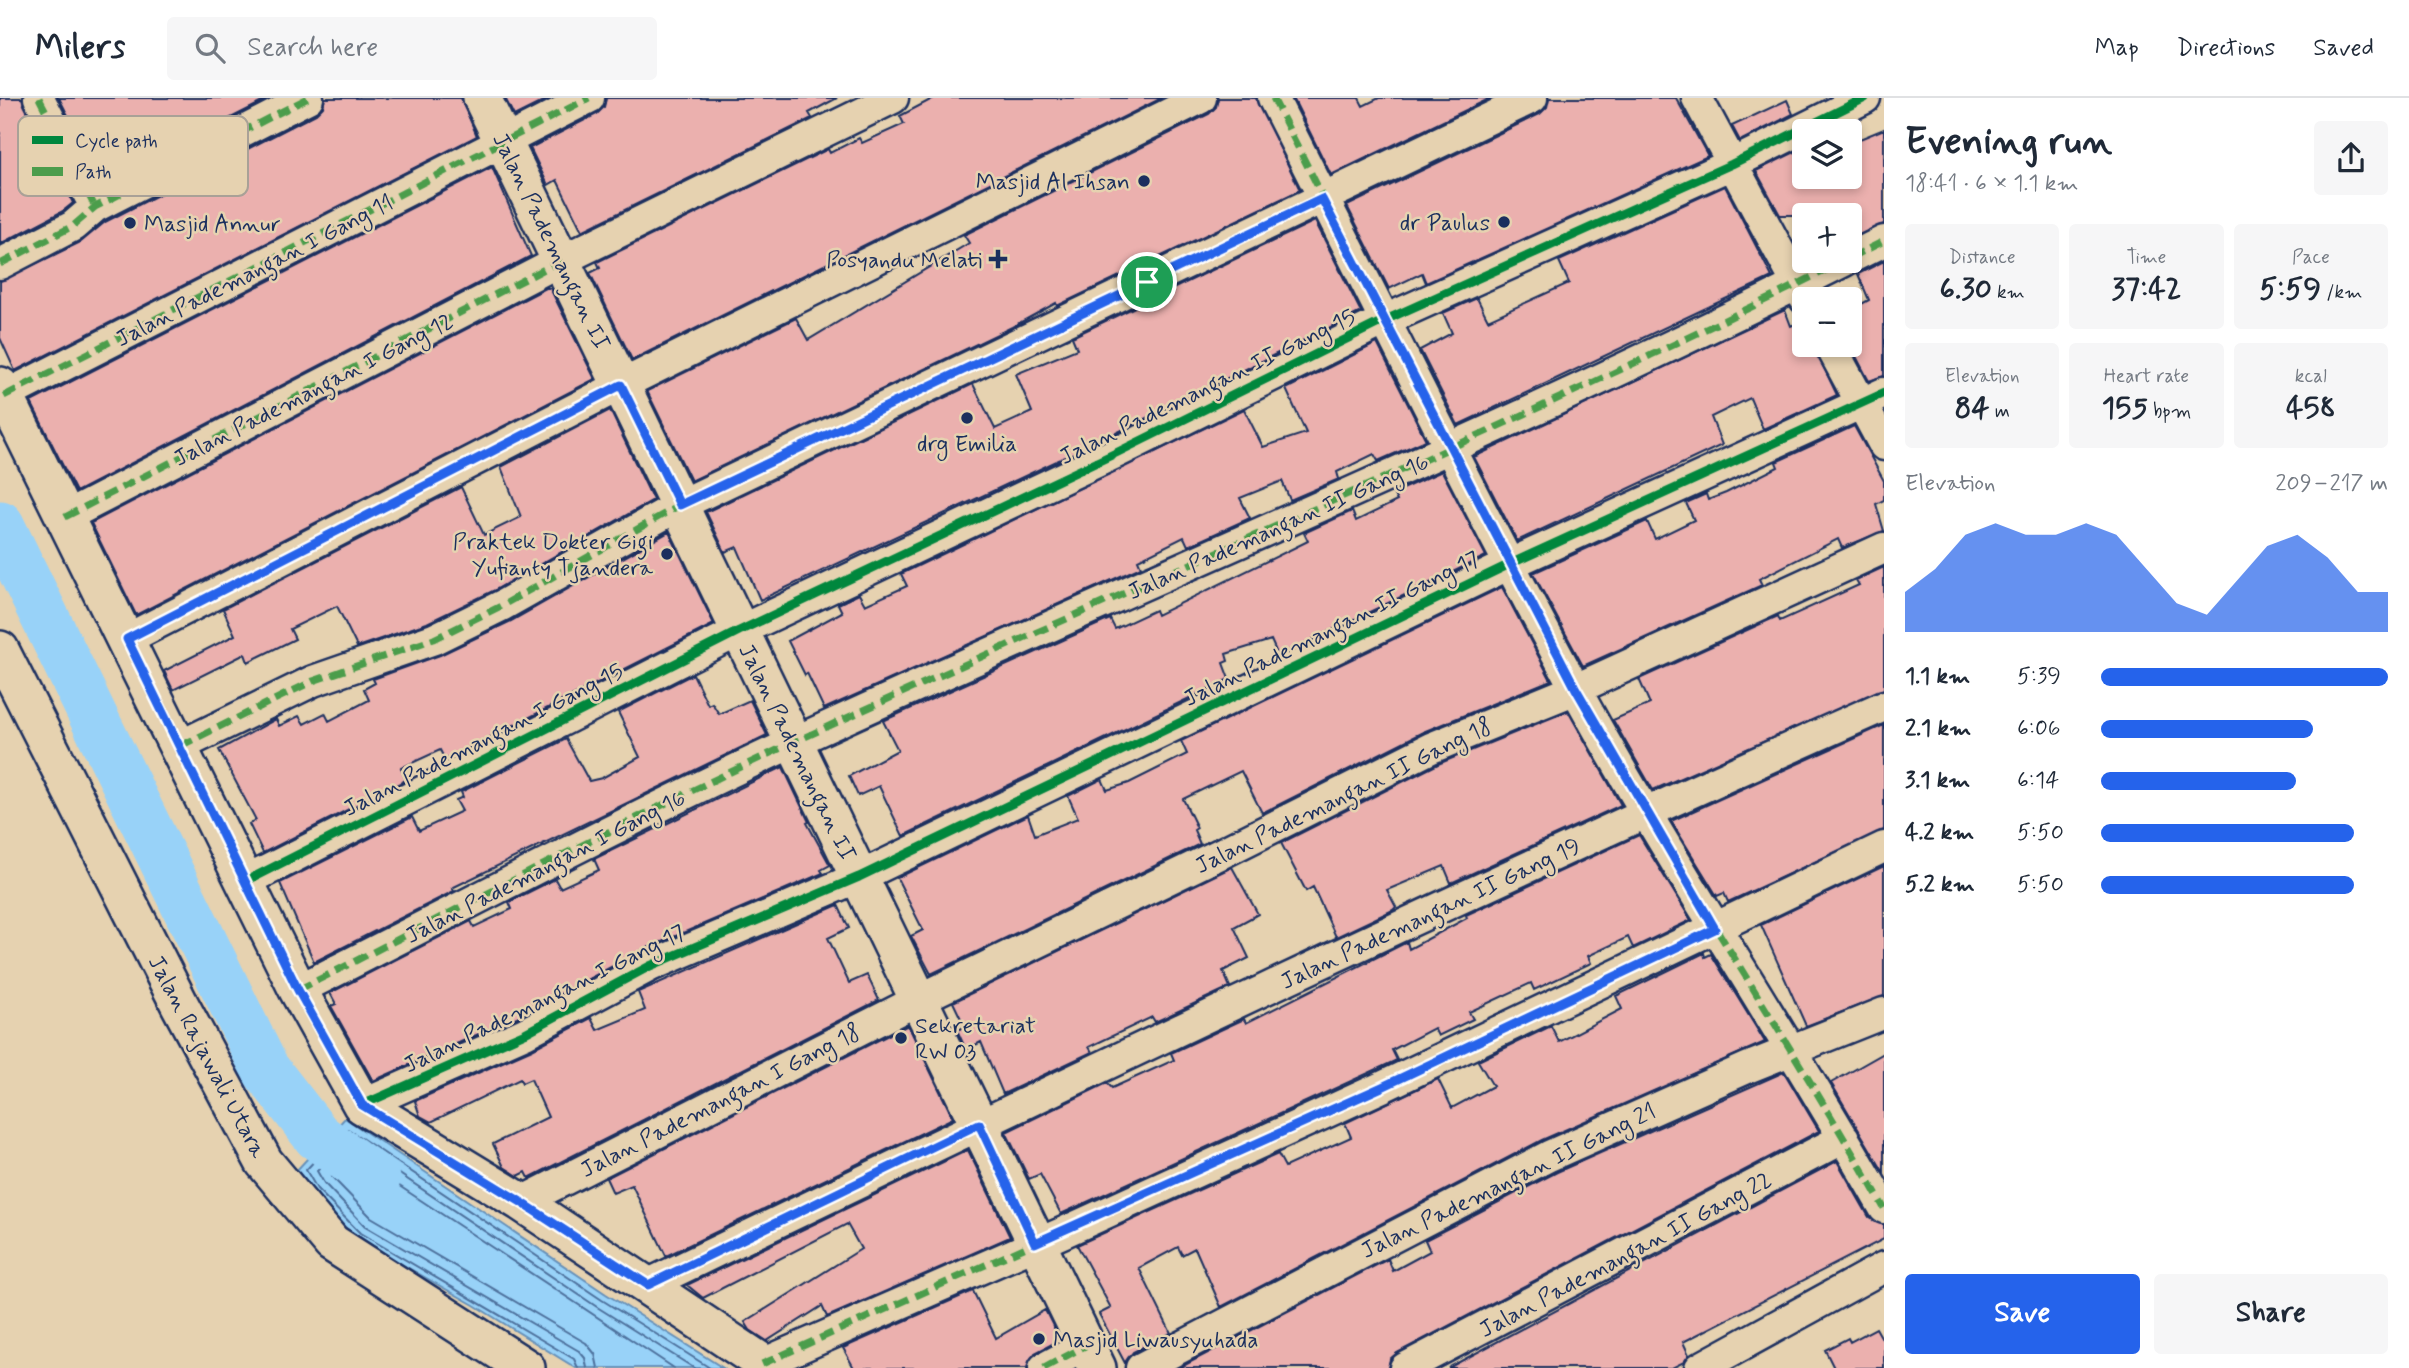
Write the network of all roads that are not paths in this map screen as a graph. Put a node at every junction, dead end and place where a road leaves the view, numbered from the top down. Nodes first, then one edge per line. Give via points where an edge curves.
1 (38, 98) edge
2 (308, 98) edge
3 (482, 98) edge
4 (589, 98) edge
5 (893, 98) edge
6 (1201, 98) edge
7 (1273, 98) edge
8 (1532, 98) edge
9 (1697, 98) edge
10 (1865, 98) edge
11 (47, 116) edge
12 (248, 129) edge
13 (504, 144) junction
14 (1732, 164) junction
15 (89, 196) edge
16 (116, 196) edge
17 (1322, 199) junction
18 (95, 207) junction
19 (1884, 240) edge
20 (1862, 252) edge
21 (562, 260) junction
22 (0, 264) edge
23 (1827, 273) edge
24 (1798, 287) edge
25 (1808, 287) edge
26 (1792, 296) edge
27 (1383, 320) junction
28 (1840, 357) edge
29 (621, 385) junction
30 (2, 391) edge
31 (1873, 398) edge
32 (1884, 445) edge
33 (1450, 449) junction
34 (680, 505) junction
35 (65, 517) junction
36 (1884, 548) edge
37 (1510, 564) junction
38 (739, 631) junction
39 (127, 639) junction
40 (0, 650) edge
41 (1576, 689) junction
42 (1884, 706) edge
43 (802, 739) junction
44 (180, 746) junction
45 (1645, 812) junction
46 (1884, 847) edge
47 (859, 877) junction
48 (244, 882) junction
49 (1715, 929) junction
50 (298, 990) junction
51 (920, 999) junction
52 (1884, 1013) edge
53 (1794, 1051) junction
54 (362, 1105) junction
55 (979, 1124) junction
56 (1844, 1138) junction
57 (521, 1202) junction
58 (1884, 1208) edge
59 (1035, 1243) junction
60 (1884, 1267) edge
61 (648, 1285) junction
62 (1092, 1356) edge
63 (766, 1366) edge
64 (526, 1368) edge
65 (1044, 1368) edge
66 (1141, 1368) edge
67 (1405, 1368) edge
68 (1700, 1368) edge

1 - 11 street
2 - 12 street
3 - 13 street, Jalan Pademangan II
4 - 13 street, Jalan Pademangan I Gang 11
5 - 21 street, Jalan Pademangan I Gang 12
6 - 29 street
7 - 17 street
8 - 17 street
9 - 14 street
10 - 14 street, Jalan Pademangan II Gang 15
13 - 21 street, Jalan Pademangan II
13 - 30 street, Jalan Pademangan I Gang 11
14 - 24 street
14 - 27 street, Jalan Pademangan II Gang 15
15 - 18 street
16 - 18 street
17 - 27 street
17 - 34 street
18 - 22 street via 73,226
19 - 20 street
21 - 29 street, Jalan Pademangan II
21 - 35 street, Jalan Pademangan I Gang 12
23 - 25 street, Jalan Pademangan II Gang 16
26 - 33 street, Jalan Pademangan II Gang 16
27 - 33 street
27 - 38 street, Jalan Pademangan II Gang 15 via 1118,452
28 - 31 street
29 - 34 street, Jalan Pademangan II
29 - 39 street
30 - 35 street
31 - 32 street
31 - 37 street, Jalan Pademangan II Gang 17
33 - 37 street
33 - 43 street, Jalan Pademangan II Gang 16
34 - 38 street, Jalan Pademangan II
34 - 44 street via 434,639 313,681
35 - 39 street
36 - 41 street, Jalan Pademangan II Gang 18
37 - 41 street
37 - 47 street, Jalan Pademangan II Gang 17
38 - 43 street, Jalan Pademangan II
38 - 48 street, Jalan Pademangan I Gang 15
39 - 44 street
40 - 64 street, Jalan Rajawali Utara via 264,1162 332,1242
41 - 45 street
41 - 51 street, Jalan Pademangan II Gang 18 via 1431,748
42 - 45 street, Jalan Pademangan II Gang 19
43 - 47 street, Jalan Pademangan II
43 - 50 street, Jalan Pademangan I Gang 16
44 - 48 street
45 - 49 street
45 - 55 street, Jalan Pademangan II Gang 19
46 - 49 street
47 - 51 street, Jalan Pademangan II
47 - 54 street, Jalan Pademangan I Gang 17 via 650,967 525,1033
48 - 50 street
49 - 53 street
49 - 59 street via 1382,1087
50 - 54 street
51 - 55 street, Jalan Pademangan II
51 - 57 street, Jalan Pademangan I Gang 18
52 - 53 street, Jalan Pademangan II Gang 21
53 - 56 street
53 - 66 street, Jalan Pademangan II Gang 21 via 1549,1156
54 - 57 street
55 - 59 street, Jalan Pademangan II
55 - 61 street, Jalan Pademangan II Gang 19
56 - 58 street
56 - 67 street, Jalan Pademangan II Gang 22
57 - 61 street
59 - 62 street, Jalan Pademangan II
59 - 63 street
60 - 68 street
61 - 63 street
62 - 65 street

